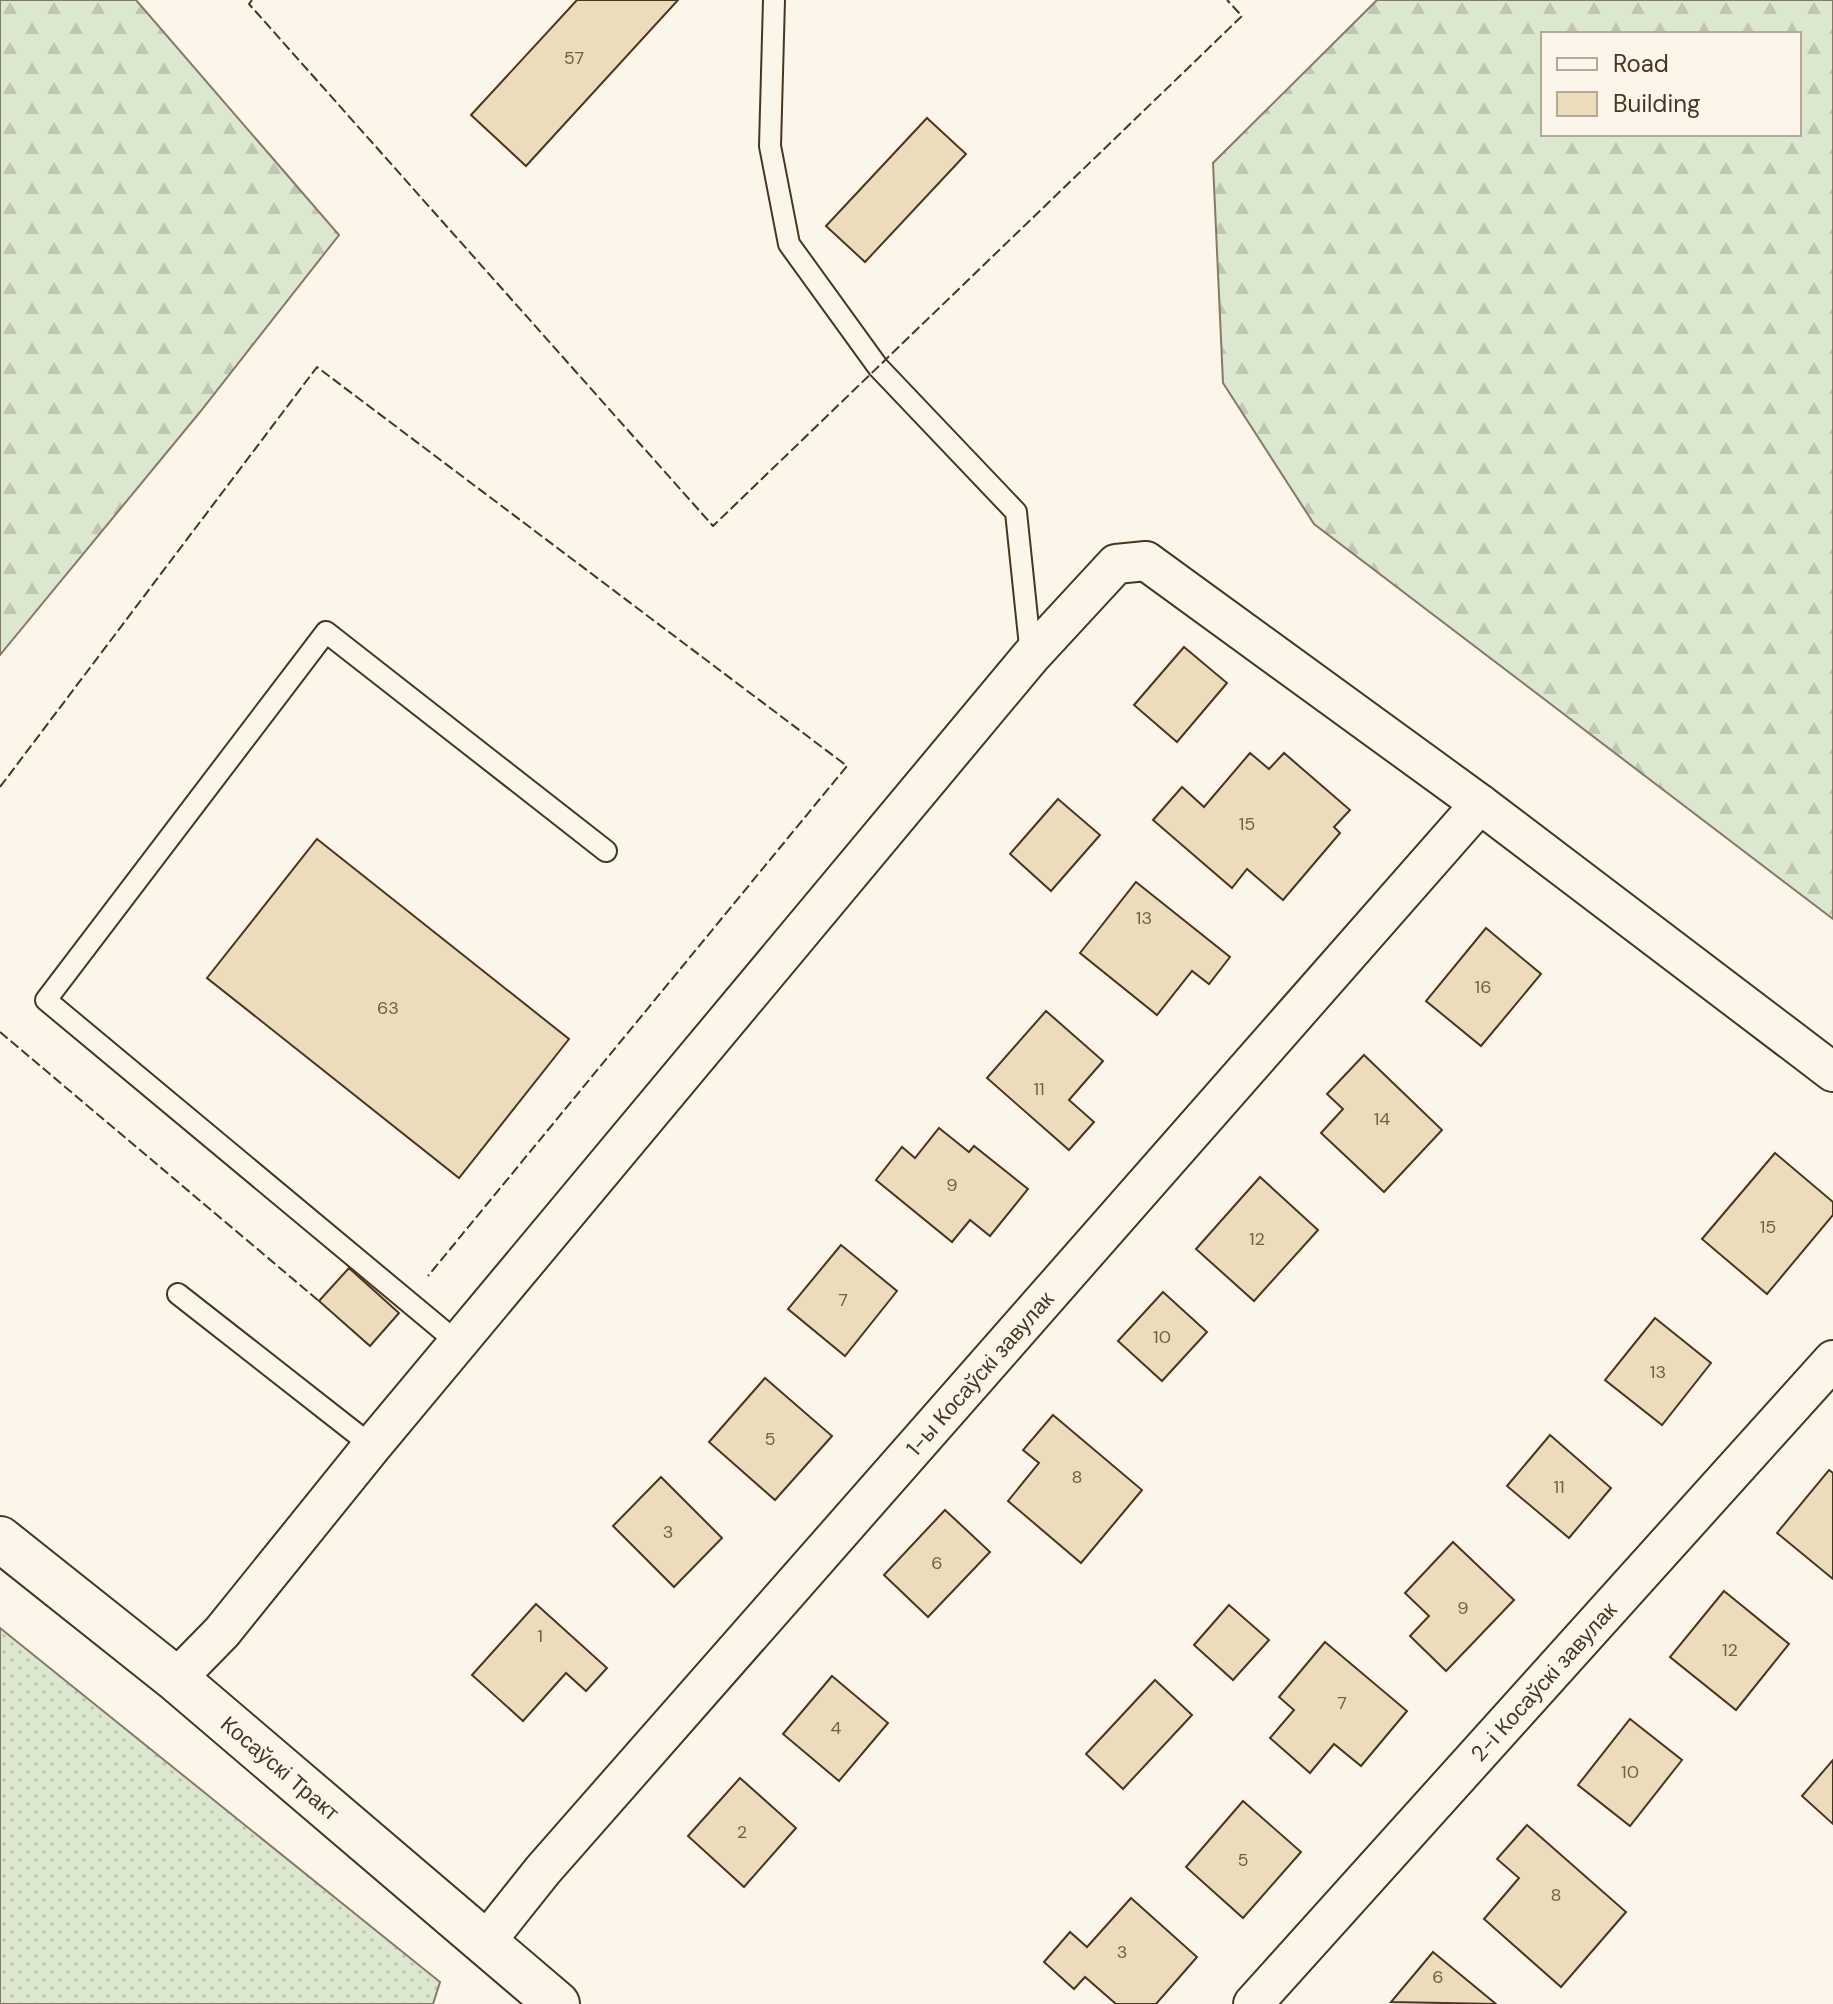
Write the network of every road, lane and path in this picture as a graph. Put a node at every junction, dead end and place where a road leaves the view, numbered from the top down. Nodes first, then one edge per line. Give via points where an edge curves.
1 (774, 0) edge
2 (1031, 656) junction
3 (1480, 804) junction
4 (606, 851) dead end
5 (1833, 1072) edge
6 (178, 1294) dead end
7 (458, 1343) junction
8 (1833, 1360) edge
9 (372, 1446) junction
10 (0, 1539) edge
11 (176, 1679) junction
12 (484, 1944) junction
13 (533, 1997) edge
14 (1253, 2004) edge

1 - 2 lane via 770,146 789,244 878,367 1016,512
2 - 3 street via 1116,564 1146,561
2 - 7 street
3 - 5 street
3 - 12 street, 1-ы Косаўскі завулак via 534,1879
4 - 7 lane via 326,632 46,1000
6 - 9 lane
7 - 9 street
8 - 14 street, 2-і Косаўскі завулак
9 - 11 street via 222,1632
10 - 11 main road, Косаўскі Тракт
11 - 12 main road, Косаўскі Тракт
12 - 13 main road, Косаўскі Тракт

